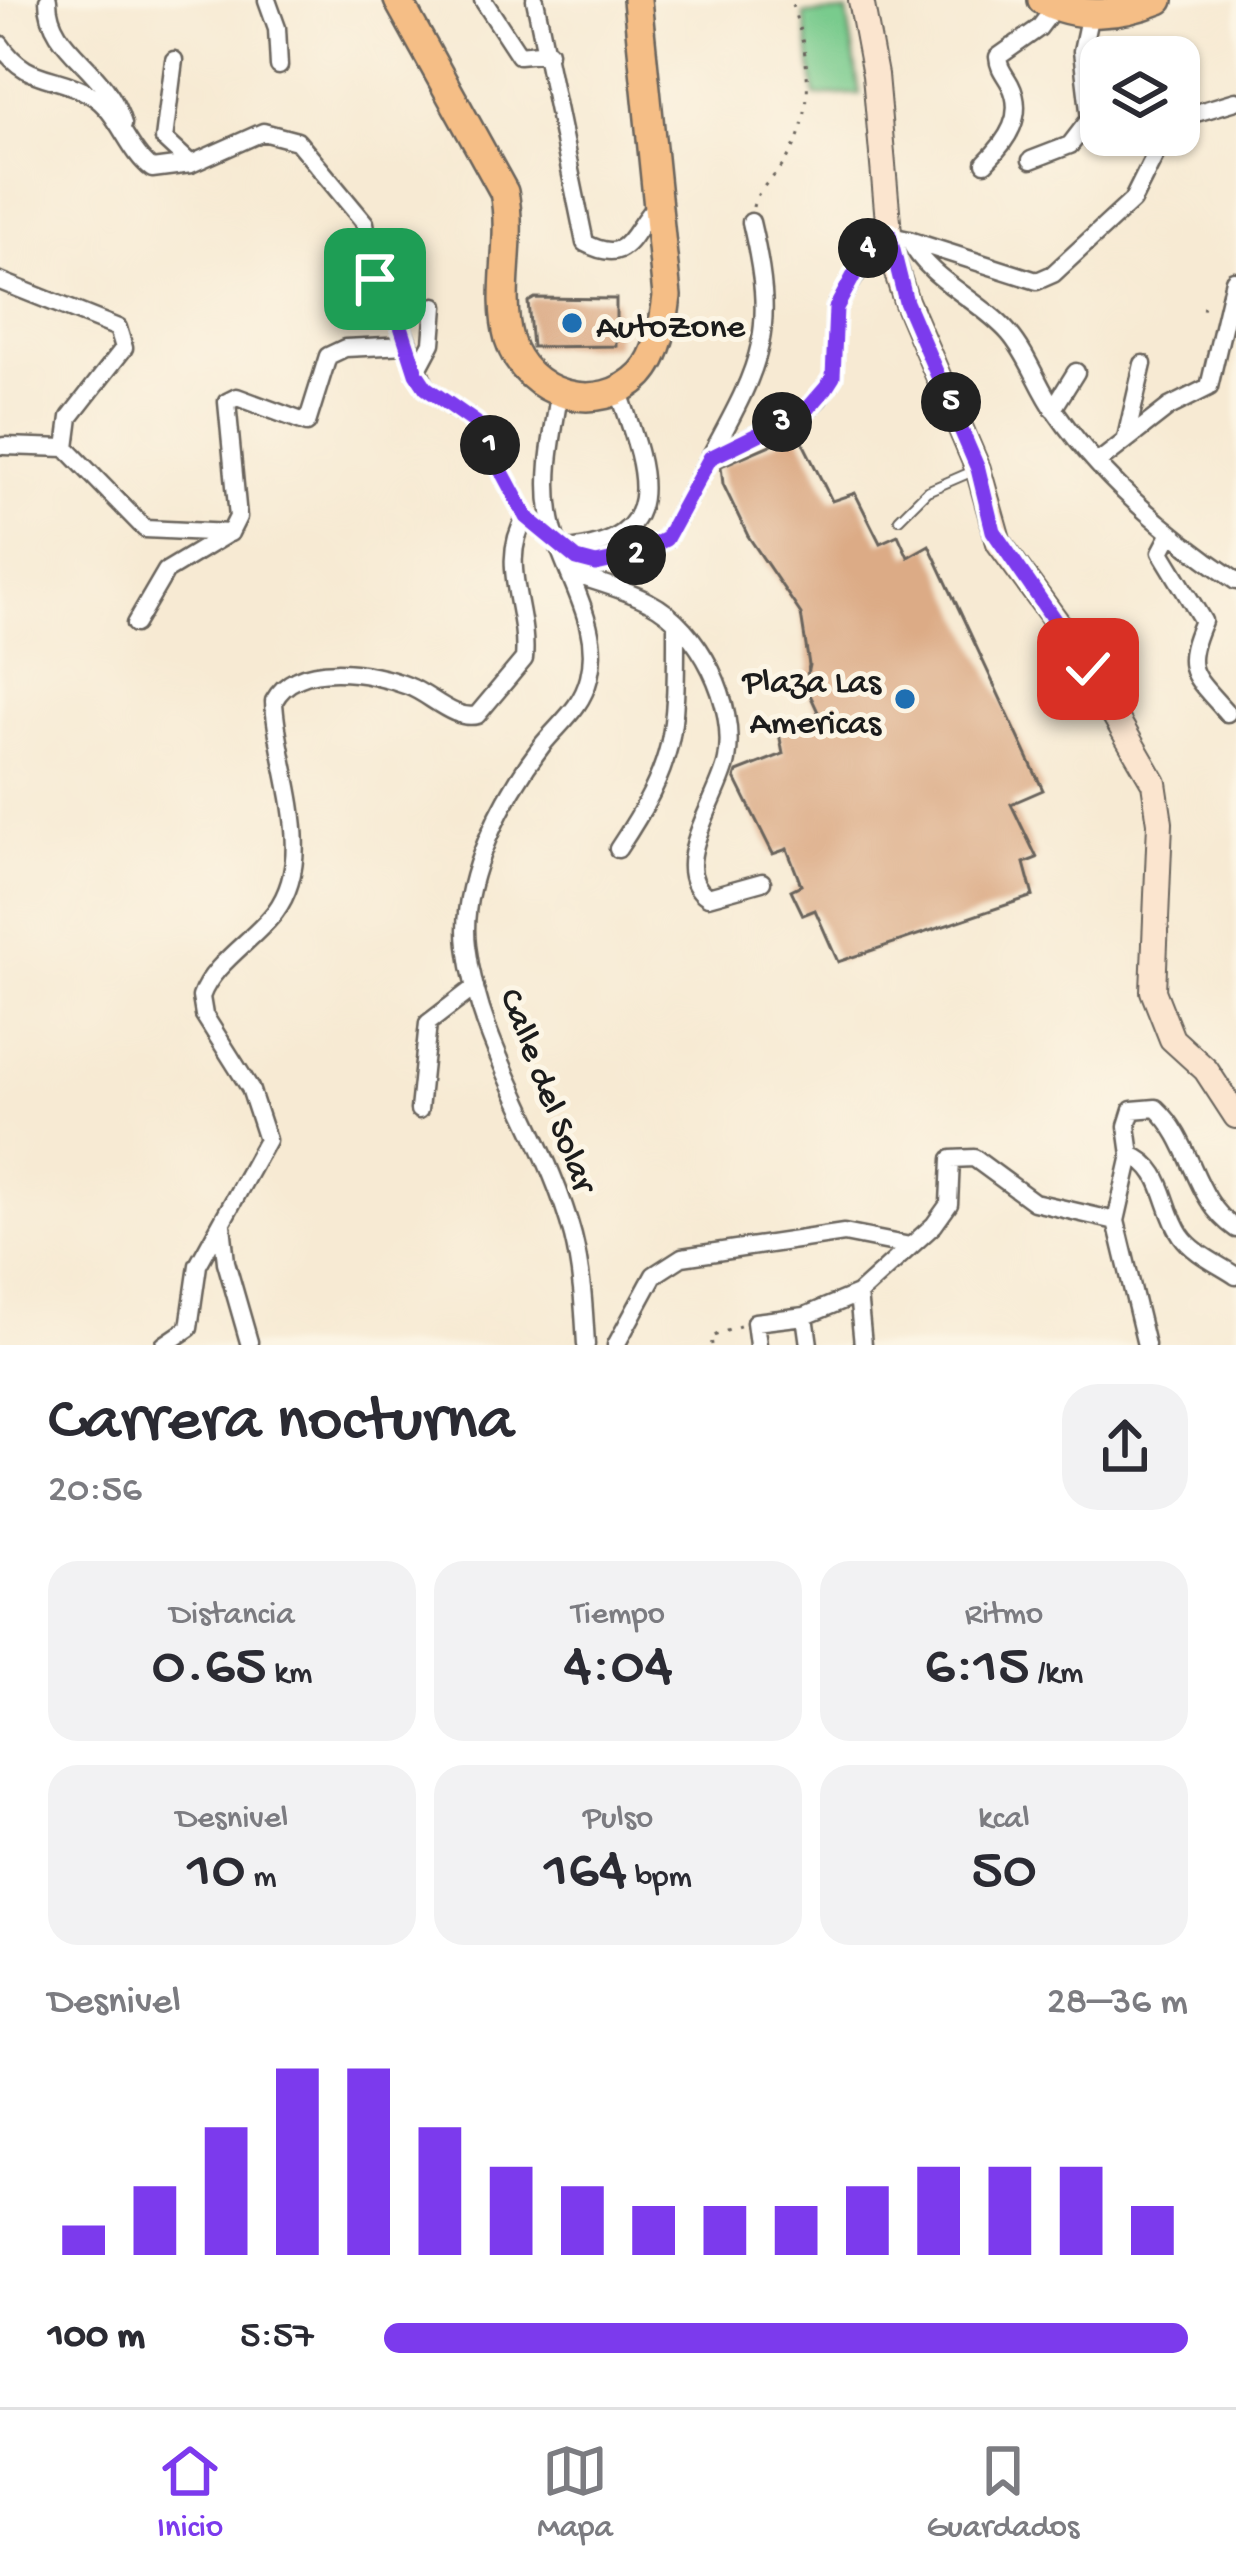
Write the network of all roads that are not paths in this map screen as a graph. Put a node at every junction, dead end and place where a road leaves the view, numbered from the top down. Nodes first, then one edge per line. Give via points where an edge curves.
1 (48, 0) edge
2 (267, 0) edge
3 (398, 0) edge
4 (483, 0) edge
5 (536, 0) edge
6 (637, 0) edge
7 (862, 0) edge
8 (1159, 0) edge
9 (1049, 3) edge
10 (1090, 13) junction
11 (0, 44) edge
12 (549, 52) junction
13 (174, 60) dead end
14 (279, 66) dead end
15 (1236, 101) edge
16 (1200, 112) edge
17 (124, 136) junction
18 (1154, 156) edge
19 (1031, 160) dead end
20 (985, 163) dead end
21 (191, 164) junction
22 (660, 202) junction
23 (751, 222) road end
24 (899, 237) junction
25 (1234, 280) edge
26 (0, 281) edge
27 (435, 306) dead end
28 (406, 345) junction
29 (1143, 364) dead end
30 (1076, 372) dead end
31 (416, 373) junction
32 (619, 392) junction
33 (560, 395) junction
34 (1053, 409) junction
35 (1126, 438) junction
36 (4, 446) dead end
37 (66, 448) junction
38 (710, 458) junction
39 (1097, 463) junction
40 (978, 469) junction
41 (526, 517) junction
42 (899, 519) dead end
43 (230, 533) junction
44 (1171, 533) junction
45 (562, 546) junction
46 (570, 573) junction
47 (1236, 581) edge
48 (135, 624) dead end
49 (676, 625) junction
50 (1227, 713) dead end
51 (617, 848) dead end
52 (762, 882) dead end
53 (475, 987) junction
54 (419, 1110) dead end
55 (1236, 1117) edge
56 (1132, 1155) junction
57 (222, 1218) junction
58 (1116, 1221) junction
59 (1236, 1229) edge
60 (910, 1246) junction
61 (1236, 1276) edge
62 (857, 1294) junction
63 (805, 1316) junction
64 (249, 1342) edge
65 (164, 1345) edge
66 (586, 1345) edge
67 (616, 1345) edge
68 (758, 1345) edge
69 (809, 1345) edge
70 (863, 1345) edge
71 (1146, 1345) edge

1 - 17 street via 60,40 112,92
2 - 14 street
3 - 33 main road via 503,192 508,337 537,384
4 - 12 street via 520,55
5 - 12 street
6 - 22 main road
7 - 24 main road
8 - 10 main road
9 - 10 main road
9 - 20 street via 1039,28 998,57 1017,117
10 - 19 street via 1082,51 1090,119 1070,146
11 - 17 street via 33,75 90,94
12 - 22 street via 585,243 605,253 622,250
13 - 21 street via 164,139
15 - 16 street
17 - 21 street via 152,170
18 - 24 street via 1132,201 1037,281
21 - 28 street via 263,131 297,141 365,223 370,264
22 - 32 main road via 663,329 645,371
23 - 38 street via 766,324
24 - 34 street via 1012,337
24 - 38 street via 872,242 836,308 833,377 819,398
24 - 40 main road via 906,302
25 - 35 street via 1209,387
26 - 37 street via 123,335 124,348 70,417
27 - 31 street via 432,344
28 - 31 street
28 - 43 street via 328,356 307,423 237,397 227,402 238,517
29 - 35 street
30 - 34 street
31 - 41 street via 476,423
32 - 33 main road
32 - 45 street via 645,472 645,499 628,529 596,548
33 - 45 street, Calle del Solar via 546,476
34 - 39 street
35 - 39 street
36 - 37 street
37 - 43 street via 146,529
38 - 45 street via 659,545 596,564
39 - 44 street
40 - 42 lane via 927,491
40 - 55 main road via 999,543 1073,644 1154,783 1160,823 1153,991 1172,1039 1219,1085
41 - 45 street
41 - 57 street via 514,538 512,579 524,658 477,715 464,717 410,686 338,671 305,678 274,701 276,746 293,800 290,882 273,916 201,997 262,1114 267,1140
43 - 48 street via 166,571
44 - 47 street
44 - 50 street via 1161,552 1203,621 1188,652 1190,667
45 - 46 street, Calle del Solar
46 - 49 street via 651,602
46 - 53 street, Calle del Solar via 590,633 591,674 483,856 466,941
49 - 51 street via 670,755 655,794
49 - 52 street via 705,661 727,720 727,760 692,874 708,897
53 - 54 street via 428,1023
53 - 66 street, Calle del Solar via 572,1233
56 - 58 street
56 - 59 street via 1132,1110 1156,1108 1184,1145 1204,1198
56 - 61 street via 1152,1166 1190,1246
57 - 64 street
57 - 65 street via 198,1265 189,1328
58 - 60 street via 1034,1202 961,1157 951,1159 950,1204
58 - 71 street
60 - 62 street
60 - 67 street via 844,1233 682,1257 654,1275
62 - 63 street
62 - 70 street
63 - 68 street via 755,1322
63 - 69 street

